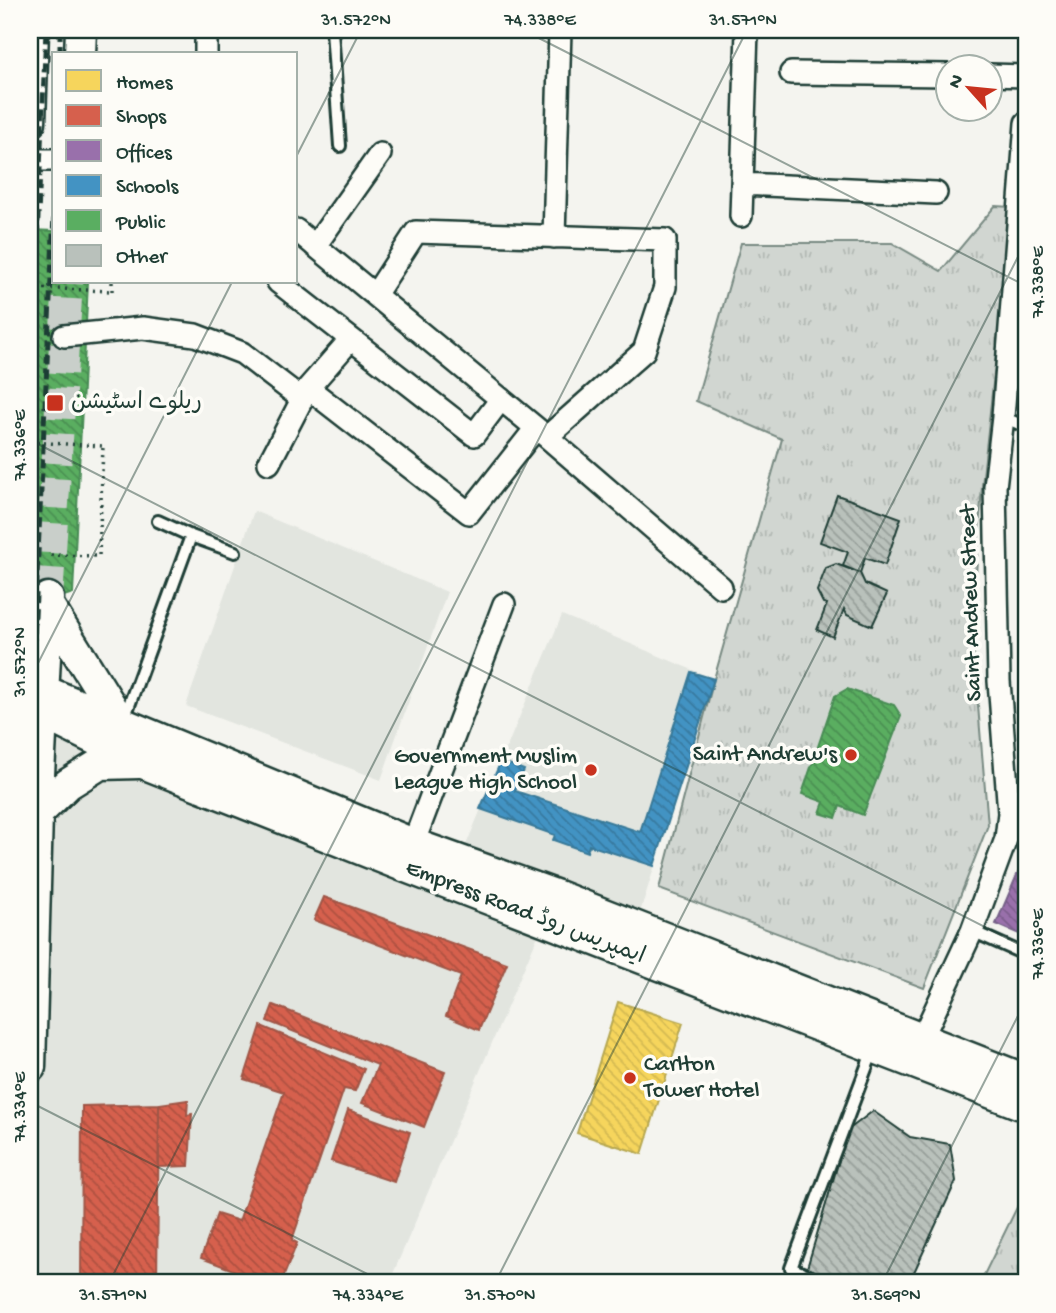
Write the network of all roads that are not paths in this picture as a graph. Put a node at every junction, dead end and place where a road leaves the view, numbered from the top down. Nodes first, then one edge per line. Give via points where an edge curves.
1 (33, 30) edge
2 (80, 30) edge
3 (206, 30) edge
4 (332, 30) edge
5 (560, 30) edge
6 (747, 30) edge
7 (80, 52) edge
8 (206, 52) edge
9 (791, 73) dead end
10 (934, 75) edge
11 (1004, 75) edge
12 (1026, 76) edge
13 (30, 122) edge
14 (1026, 123) edge
15 (340, 146) dead end
16 (380, 154) dead end
17 (30, 160) edge
18 (52, 160) edge
19 (742, 184) junction
20 (936, 193) dead end
21 (741, 216) dead end
22 (298, 232) edge
23 (554, 237) junction
24 (316, 246) junction
25 (1021, 249) edge
26 (281, 284) edge
27 (375, 295) junction
28 (64, 336) dead end
29 (351, 339) junction
30 (305, 393) junction
31 (501, 399) junction
32 (1003, 417) junction
33 (1026, 428) edge
34 (541, 433) junction
35 (269, 463) dead end
36 (158, 521) dead end
37 (191, 536) junction
38 (235, 552) dead end
39 (722, 587) dead end
40 (504, 604) dead end
41 (36, 699) edge
42 (122, 722) junction
43 (143, 763) junction
44 (37, 814) junction
45 (413, 844) junction
46 (972, 930) junction
47 (1026, 955) edge
48 (874, 1047) junction
49 (916, 1049) junction
50 (30, 1067) edge
51 (1026, 1080) edge
52 (1026, 1106) edge
53 (825, 1283) edge

1 - 13 main road
2 - 7 main road
3 - 8 street
4 - 15 lane
5 - 23 street
6 - 19 street
9 - 10 street
11 - 12 street
14 - 25 street, Saint Andrew Street
16 - 24 street
17 - 18 street
19 - 20 street
19 - 21 street
22 - 24 street
23 - 27 street via 416,232
23 - 34 street via 665,240 665,287 644,351
24 - 27 street
25 - 32 street, Saint Andrew Street
26 - 29 street
27 - 31 street
28 - 30 street via 144,328 195,335 243,353
29 - 30 street
29 - 31 street via 474,435
30 - 34 street via 469,513
30 - 35 street
31 - 34 street
32 - 33 lane
32 - 46 street, Saint Andrew Street via 995,487 996,594 1009,813 1006,839
34 - 39 street
36 - 37 lane
37 - 38 lane
37 - 42 lane
40 - 45 street
41 - 42 main road, Empress Road ایمپریس روڈ
41 - 42 main road via 48,602
41 - 43 main road, Empress Road ایمپریس روڈ
41 - 44 main road
42 - 45 main road, Empress Road ایمپریس روڈ
43 - 44 main road via 100,764 68,784
43 - 48 main road, Empress Road ایمپریس روڈ
44 - 50 main road
45 - 49 main road, Empress Road ایمپریس روڈ via 555,895
46 - 47 lane
46 - 49 street, Saint Andrew Street
48 - 49 main road, Empress Road ایمپریس روڈ
48 - 53 lane via 791,1268
49 - 51 main road, Empress Road ایمپریس روڈ
49 - 52 main road, Empress Road ایمپریس روڈ

